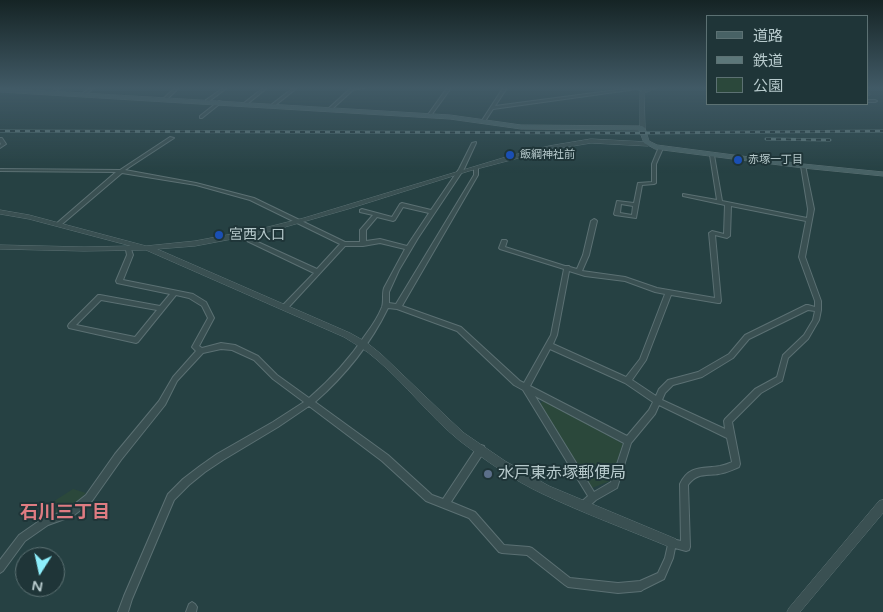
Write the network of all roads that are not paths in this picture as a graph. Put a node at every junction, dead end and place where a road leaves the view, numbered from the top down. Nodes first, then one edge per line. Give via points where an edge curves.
1 (434, 117) edge
2 (487, 117) edge
3 (642, 117) edge
4 (483, 122) junction
5 (642, 128) junction
6 (172, 138) dead end
7 (0, 139) edge
8 (474, 143) dead end
9 (648, 144) junction
10 (0, 148) edge
11 (661, 148) junction
12 (712, 155) junction
13 (803, 166) junction
14 (476, 168) junction
15 (0, 170) edge
16 (121, 171) junction
17 (456, 174) junction
18 (883, 174) edge
19 (685, 195) dead end
20 (720, 202) junction
21 (728, 204) junction
22 (636, 205) dead end
23 (362, 211) dead end
24 (0, 212) edge
25 (432, 212) junction
26 (376, 215) junction
27 (300, 220) junction
28 (808, 220) junction
29 (594, 221) dead end
30 (59, 224) junction
31 (243, 235) junction
32 (504, 241) dead end
33 (344, 244) junction
34 (363, 244) junction
35 (0, 247) edge
36 (408, 248) junction
37 (150, 249) junction
38 (129, 250) junction
39 (567, 267) junction
40 (579, 271) junction
41 (318, 272) junction
42 (669, 292) junction
43 (174, 294) junction
44 (387, 305) junction
45 (284, 307) junction
46 (398, 307) junction
47 (162, 308) junction
48 (818, 310) junction
49 (363, 343) junction
50 (549, 345) junction
51 (201, 351) junction
52 (627, 381) junction
53 (526, 387) junction
54 (311, 401) junction
55 (657, 401) junction
56 (729, 435) junction
57 (628, 441) junction
58 (481, 449) junction
59 (593, 498) junction
60 (445, 504) junction
61 (883, 504) edge
62 (583, 506) junction
63 (672, 543) junction
64 (0, 568) edge
65 (123, 612) edge
66 (793, 612) edge

1 - 4 main road
2 - 4 street
3 - 5 street
4 - 5 main road via 521,127
5 - 9 main road
6 - 16 street
7 - 10 street via 4,144
8 - 17 street
9 - 11 main road
9 - 14 street via 584,142 535,151
11 - 12 main road
11 - 22 street via 654,164 654,183 640,184
12 - 13 main road
12 - 20 street
13 - 18 main road
13 - 28 street via 811,209
14 - 17 street
14 - 46 street via 476,175
15 - 16 street
16 - 27 street via 196,184 252,199
16 - 30 street
17 - 25 street
17 - 27 street
19 - 20 street
20 - 21 street
21 - 28 street
21 - 42 street via 727,236 712,234 718,301
23 - 26 street
24 - 30 street
25 - 26 street via 402,206 393,219
25 - 36 street
26 - 34 street via 363,230
27 - 31 street
27 - 33 street
28 - 48 street via 802,256 818,301
29 - 40 street
30 - 37 street
31 - 37 street
31 - 41 street
32 - 39 street via 502,248
33 - 34 street
33 - 41 street
34 - 36 street via 380,241
35 - 38 street
36 - 44 street via 386,293
37 - 38 street
37 - 45 street
38 - 43 street via 119,282
39 - 40 street
39 - 50 street via 554,335
40 - 42 street via 625,278
41 - 45 street
42 - 52 street via 643,360
43 - 47 street
43 - 51 street via 186,294 197,299 204,304 210,316 195,347
44 - 46 street
44 - 49 street
45 - 49 street
46 - 53 street via 459,329 517,383
47 - 47 street via 136,340 72,326 100,297
48 - 55 street via 808,307 748,337 731,356 700,375 671,382
48 - 56 street via 806,337 785,357 780,379 758,391 728,421
49 - 54 street via 338,376
49 - 58 street via 461,436
50 - 52 street
50 - 53 street
51 - 54 street via 221,346 250,354 275,377
51 - 64 street via 175,379 162,403 89,498 70,513 45,522 22,538
52 - 55 street
53 - 57 street
53 - 59 street
54 - 60 street via 385,458 429,498
54 - 65 street via 183,483 171,497
55 - 56 street
55 - 57 street
56 - 63 street via 735,447 736,464 723,470 697,471 688,477 684,484 686,547
57 - 59 street via 614,485
58 - 60 street
58 - 62 street via 545,490
59 - 62 street
60 - 63 street via 472,515 502,549 529,551 568,582 618,588 641,586 661,576 670,558
61 - 66 street
62 - 63 street

